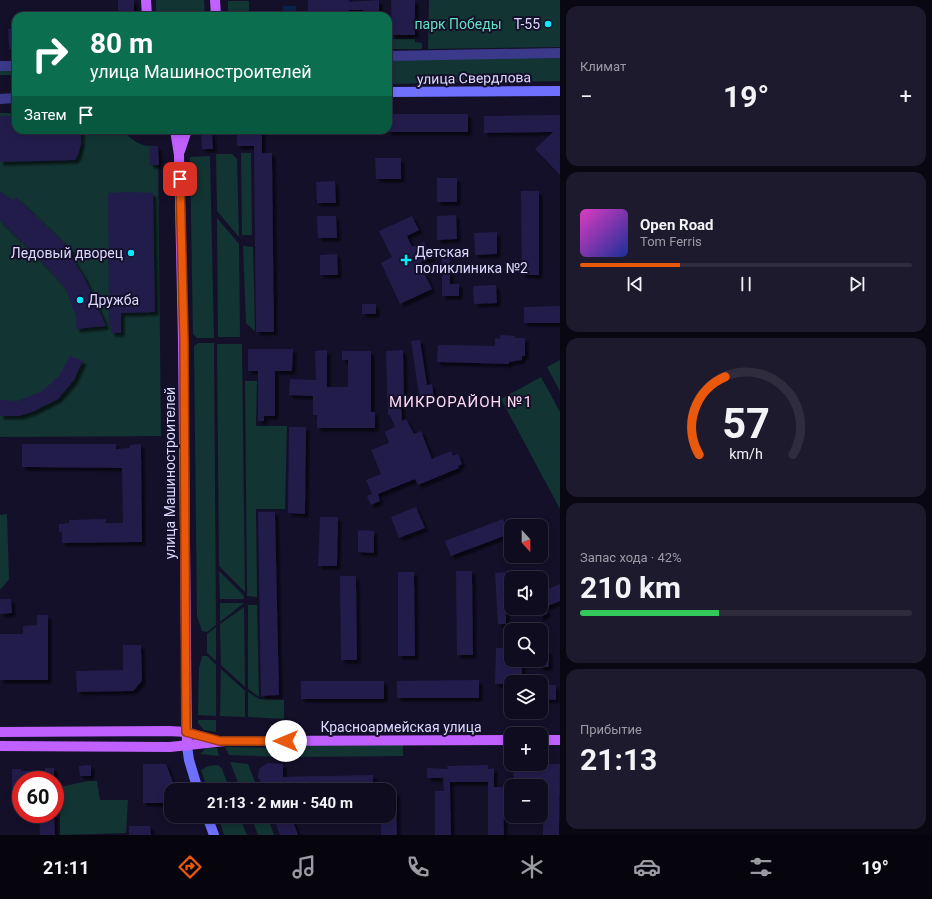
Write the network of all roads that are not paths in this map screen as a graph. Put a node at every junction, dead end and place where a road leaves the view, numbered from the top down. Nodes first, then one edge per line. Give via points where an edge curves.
1 (146, 0) edge
2 (215, 0) edge
3 (147, 12) edge
4 (216, 12) edge
5 (560, 53) edge
6 (392, 56) edge
7 (0, 66) edge
8 (12, 66) edge
9 (560, 91) edge
10 (392, 92) edge
11 (12, 98) edge
12 (0, 99) edge
13 (176, 134) edge
14 (185, 134) edge
15 (179, 154) junction
16 (0, 732) edge
17 (186, 732) junction
18 (504, 740) edge
19 (548, 740) edge
20 (560, 740) edge
21 (220, 741) junction
22 (0, 746) edge
23 (187, 746) junction
24 (196, 783) edge
25 (210, 823) edge
26 (214, 835) edge

1 - 3 main road
2 - 4 main road
5 - 6 street, улица Свердлова
7 - 8 street
9 - 10 main road, улица Свердлова
11 - 12 street
13 - 15 main road, улица Машиностроителей
14 - 15 main road, улица Машиностроителей
15 - 17 main road, улица Машиностроителей via 184,341
16 - 17 main road, Красноармейская улица
17 - 21 main road, Красноармейская улица
17 - 23 main road, улица Машиностроителей
18 - 21 main road, Красноармейская улица
19 - 20 main road
21 - 23 main road, Красноармейская улица
22 - 23 main road, Красноармейская улица
23 - 24 main road, улица Машиностроителей
25 - 26 main road

